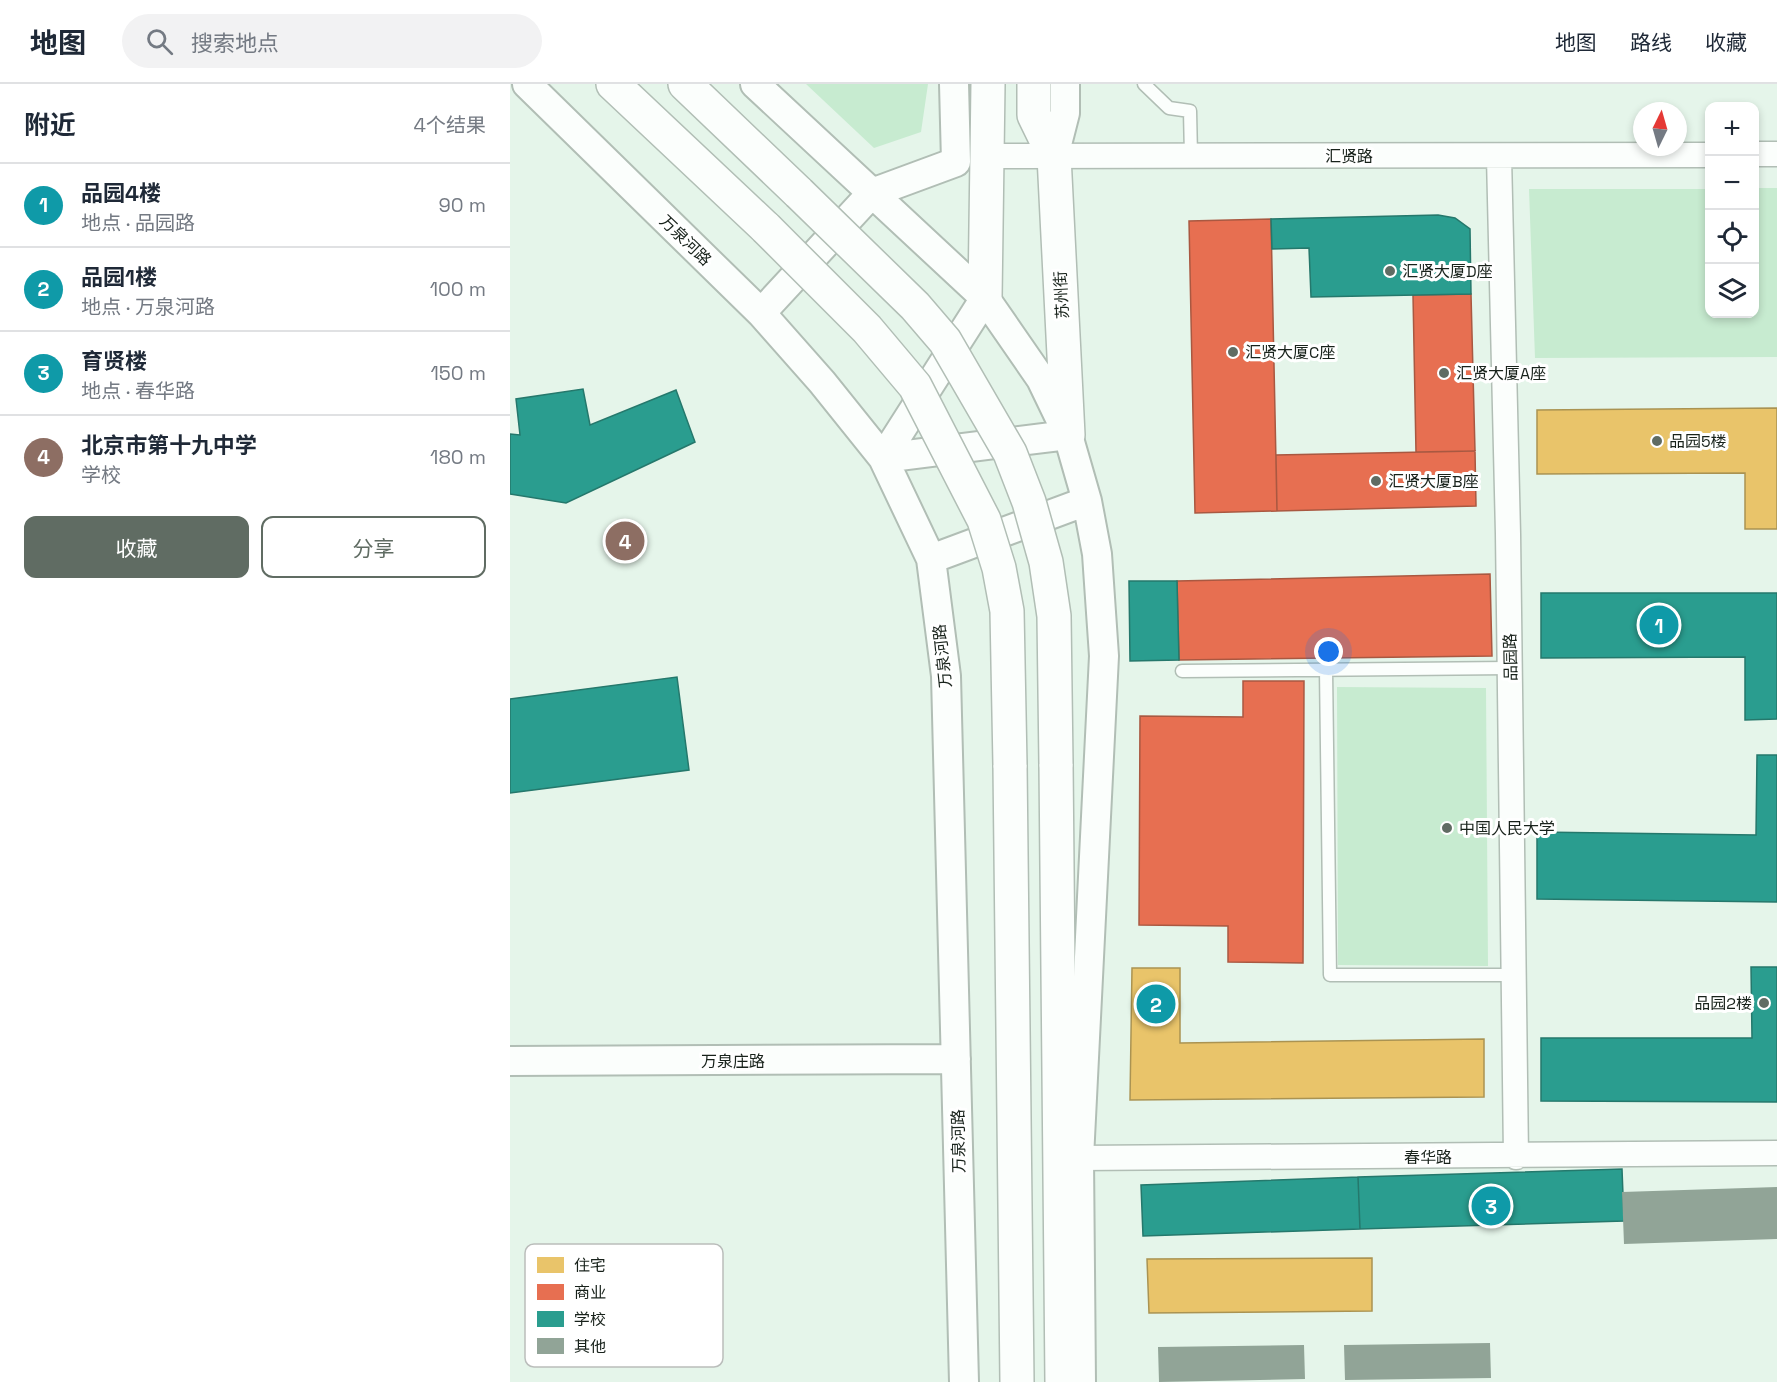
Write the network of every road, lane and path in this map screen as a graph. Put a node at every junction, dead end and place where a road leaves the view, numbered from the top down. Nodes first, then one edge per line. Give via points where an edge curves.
1 (527, 84) edge
2 (613, 84) edge
3 (685, 84) edge
4 (755, 84) edge
5 (954, 84) edge
6 (988, 84) edge
7 (1034, 84) edge
8 (1065, 84) edge
9 (1144, 84) edge
10 (1705, 154) edge
11 (1759, 154) edge
12 (1777, 154) edge
13 (989, 156) junction
14 (1054, 156) junction
15 (1191, 156) junction
16 (1499, 157) junction
17 (872, 193) junction
18 (985, 298) junction
19 (761, 313) junction
20 (1068, 435) junction
21 (883, 458) junction
22 (1087, 501) junction
23 (931, 559) junction
24 (1510, 668) junction
25 (1326, 670) junction
26 (1182, 671) dead end
27 (1514, 975) junction
28 (956, 1059) junction
29 (510, 1061) edge
30 (1777, 1153) edge
31 (1516, 1157) junction
32 (1079, 1158) junction
33 (964, 1382) edge
34 (1017, 1382) edge
35 (1062, 1382) edge
36 (1081, 1382) edge

1 - 19 street, 万泉河路
2 - 34 main road, bridge via 766,228 867,329 915,386 984,520 999,568 1007,611
3 - 35 main road, bridge via 915,306 945,341 1010,453 1029,502 1046,562 1054,616
4 - 17 street
5 - 17 street via 956,162
6 - 13 main road
7 - 14 main road, 苏州街 via 1034,115
8 - 14 street, 苏州街 via 1065,113
9 - 15 lane via 1169,108 1190,111
10 - 16 street, 汇贤路
11 - 12 street
13 - 14 street, 汇贤路
13 - 18 main road
14 - 15 street, 汇贤路
14 - 20 main road, 苏州街
15 - 16 street, 汇贤路
16 - 24 street, 品园路
17 - 18 street
17 - 19 street
18 - 20 street via 1041,379
18 - 21 street
19 - 21 street, 万泉河路
20 - 21 street
20 - 22 street
21 - 23 street, 万泉河路
22 - 23 street
22 - 32 street via 1097,554 1104,656
23 - 28 street, 万泉河路 via 946,676
24 - 25 lane
24 - 27 street, 品园路
25 - 26 lane
25 - 27 lane via 1330,975
27 - 31 street, 品园路
28 - 29 street, 万泉庄路
28 - 33 street, 万泉河路
30 - 31 street, 春华路
31 - 32 street, 春华路
32 - 36 street

